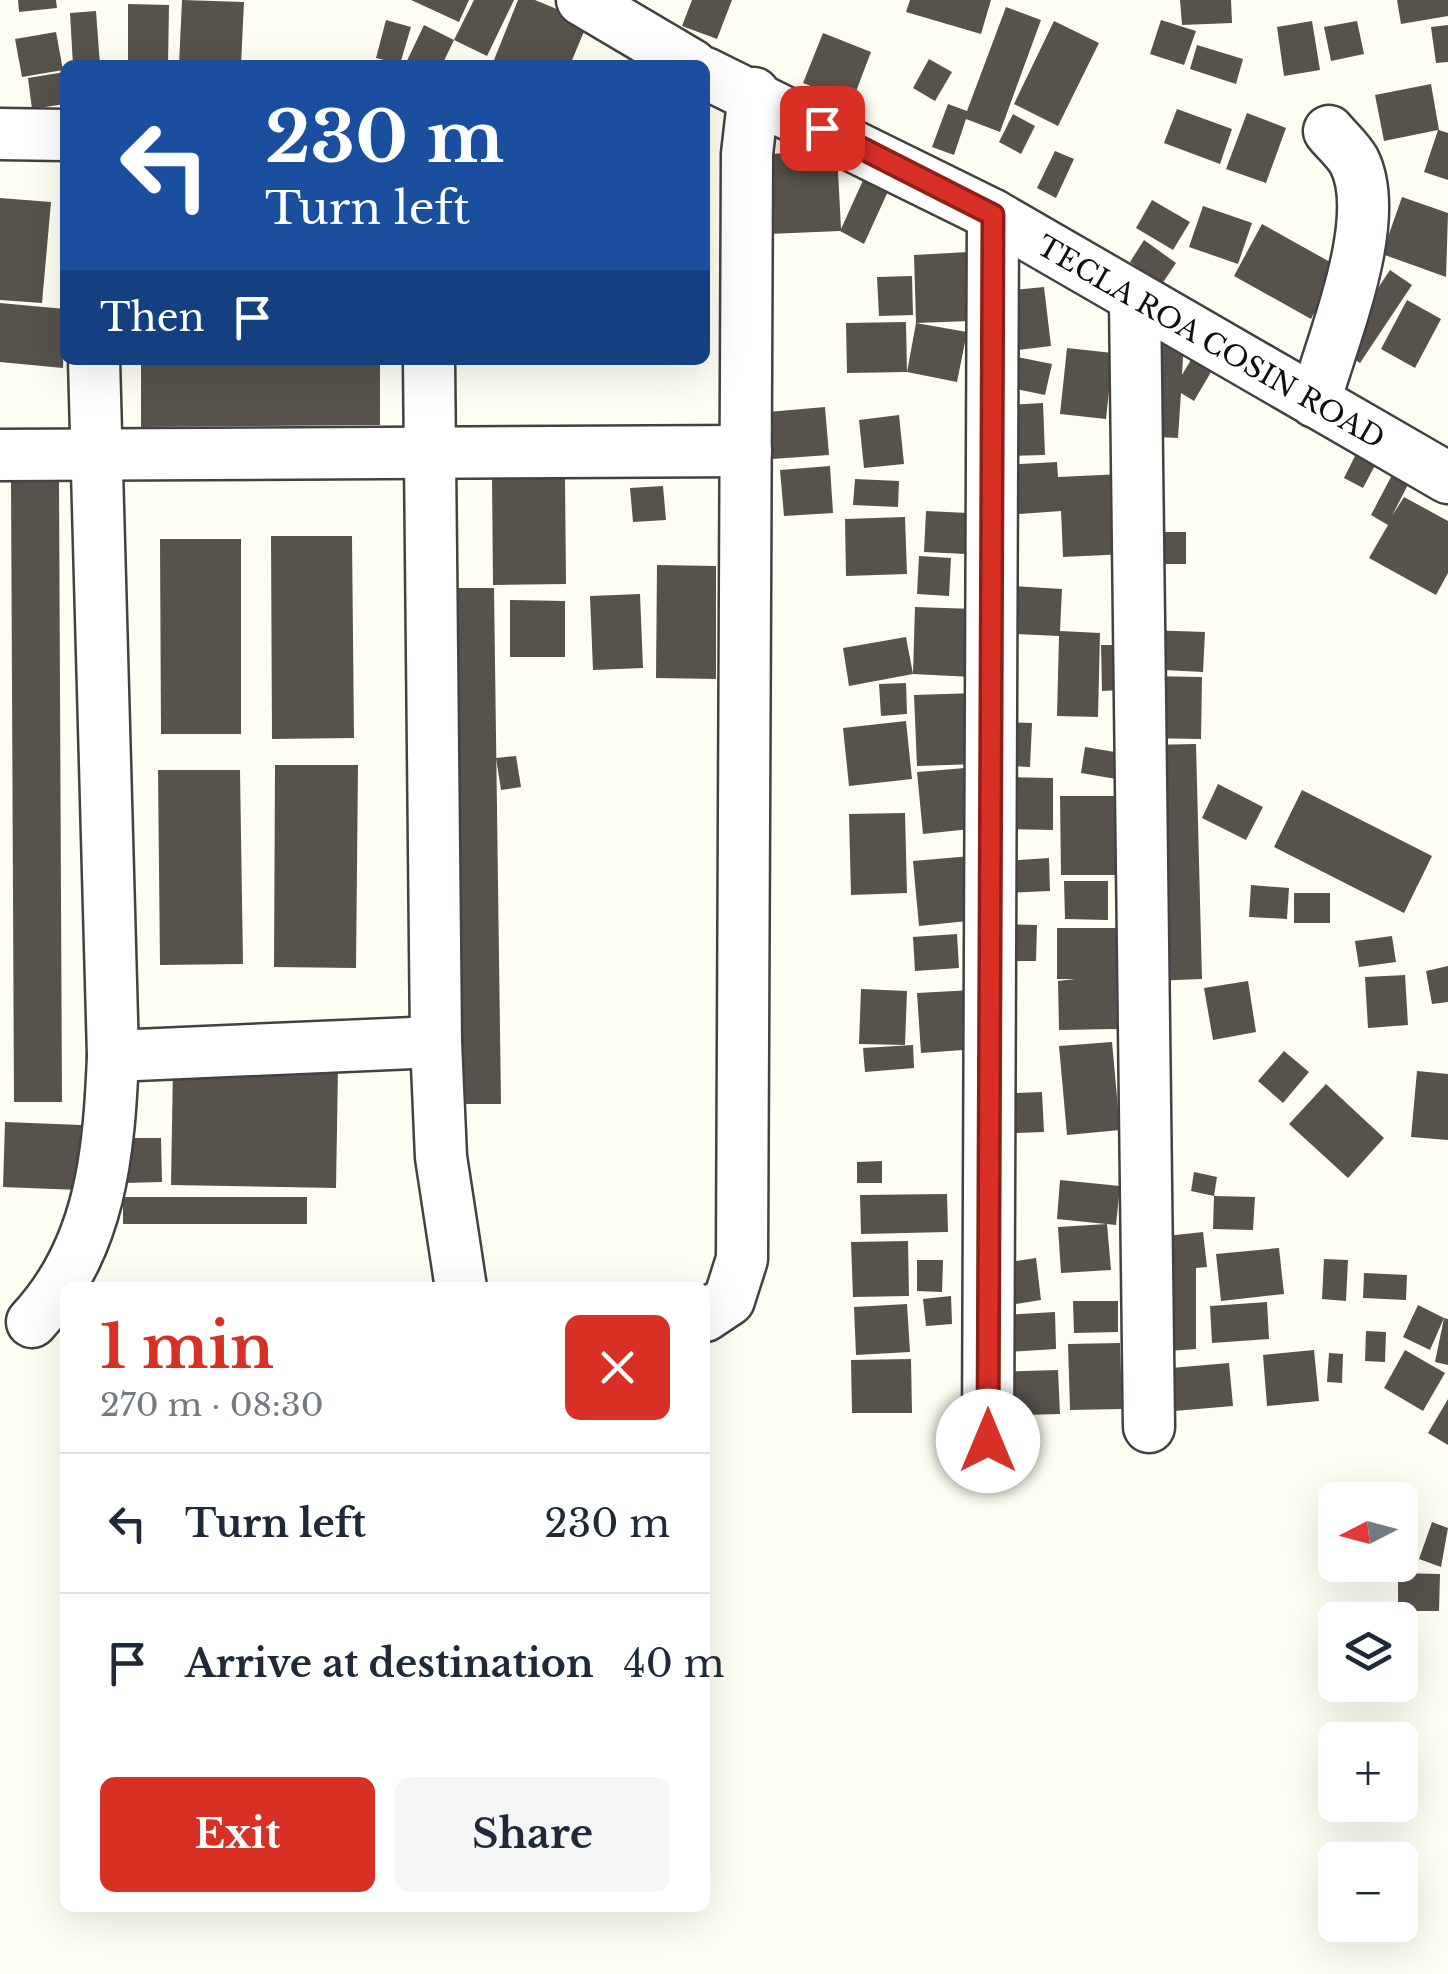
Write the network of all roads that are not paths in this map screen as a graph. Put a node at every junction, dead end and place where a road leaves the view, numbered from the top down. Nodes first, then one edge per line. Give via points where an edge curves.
1 (582, 0) edge
2 (684, 60) edge
3 (714, 78) edge
4 (1328, 131) dead end
5 (0, 134) edge
6 (60, 136) edge
7 (993, 215) junction
8 (1135, 299) junction
9 (94, 365) edge
10 (429, 365) edge
11 (1314, 402) junction
12 (746, 451) junction
13 (431, 454) junction
14 (0, 455) edge
15 (96, 455) junction
16 (1448, 478) edge
17 (436, 1042) junction
18 (113, 1056) junction
19 (64, 1282) edge
20 (460, 1282) edge
21 (60, 1292) edge
22 (710, 1313) edge
23 (32, 1321) edge
24 (1149, 1427) dead end
25 (988, 1441) dead end

1 - 2 street, TECLA ROA COSIN ROAD
3 - 7 street, TECLA ROA COSIN ROAD
3 - 12 street via 747,154
4 - 11 street via 1353,160 1364,195 1359,248
5 - 6 street
7 - 8 street, TECLA ROA COSIN ROAD
7 - 25 street
8 - 11 street, TECLA ROA COSIN ROAD
8 - 24 street
9 - 15 street
10 - 13 street
11 - 16 street, TECLA ROA COSIN ROAD
12 - 13 street
12 - 22 street via 742,1259 729,1300
13 - 15 street
13 - 17 street
14 - 15 street
15 - 18 street
17 - 18 street
17 - 20 street via 440,1157
18 - 19 street via 109,1153
21 - 23 street

